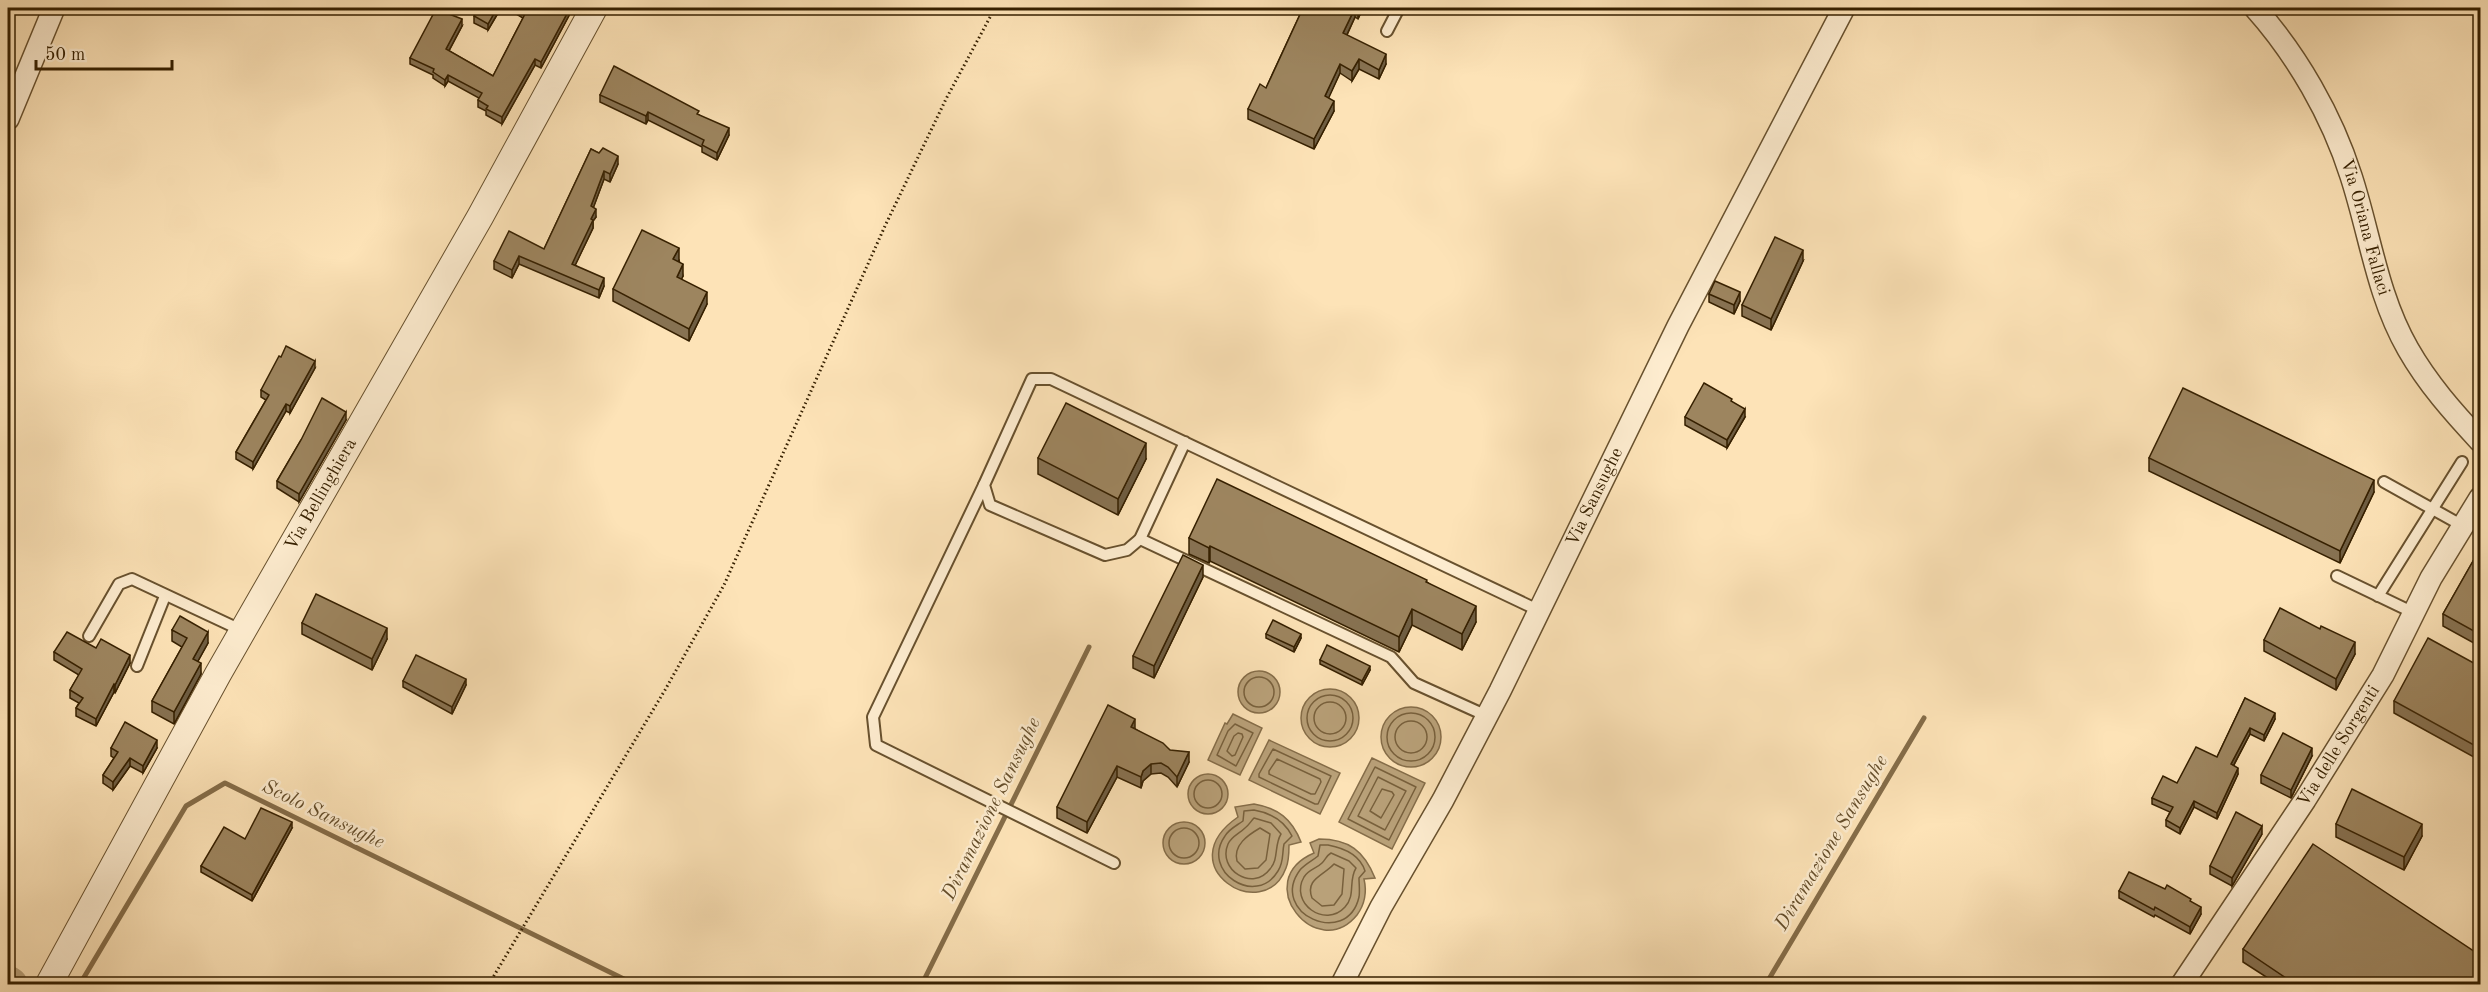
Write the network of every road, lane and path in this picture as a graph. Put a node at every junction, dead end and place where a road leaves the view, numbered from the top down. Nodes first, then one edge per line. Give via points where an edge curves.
1 (54, 8) edge
2 (594, 8) edge
3 (995, 8) edge
4 (1399, 8) edge
5 (1844, 8) edge
6 (2255, 8) edge
7 (1387, 31) dead end
8 (8, 119) edge
9 (2481, 441) edge
10 (1185, 442) junction
11 (2462, 462) dead end
12 (2384, 483) dead end
13 (984, 485) junction
14 (2481, 498) edge
15 (2433, 508) junction
16 (2463, 526) junction
17 (1140, 540) junction
18 (2337, 576) dead end
19 (165, 596) junction
20 (2378, 596) junction
21 (1540, 611) junction
22 (2412, 612) junction
23 (243, 631) junction
24 (89, 636) dead end
25 (137, 666) dead end
26 (1487, 716) junction
27 (1114, 863) dead end
28 (50, 983) edge
29 (489, 984) edge
30 (1342, 984) edge
31 (2182, 984) edge

1 - 8 street
2 - 23 street, Via Bellinghiera via 480,217
3 - 29 path via 885,226 724,585
4 - 7 lane
5 - 21 street, Via Sansughe via 1678,327
6 - 9 street, Via Oriana Fallaci via 2302,71 2334,132 2352,177 2387,304 2407,348 2437,395
10 - 13 lane via 1051,379 1032,379
10 - 17 lane
10 - 21 lane
11 - 15 lane
12 - 15 lane
13 - 17 lane via 990,505 1105,555 1127,550
13 - 27 lane via 873,717 876,745
14 - 16 street, Via delle Sorgenti
15 - 16 lane
15 - 20 lane
16 - 22 street, Via delle Sorgenti
17 - 26 lane via 1391,657 1414,682
18 - 20 lane
19 - 23 lane
19 - 24 lane via 132,579 119,584
19 - 25 lane
20 - 22 lane
21 - 26 street, Via Sansughe
22 - 31 street, Via delle Sorgenti via 2383,675
23 - 28 street, Via Bellinghiera
26 - 30 street, Via Sansughe

